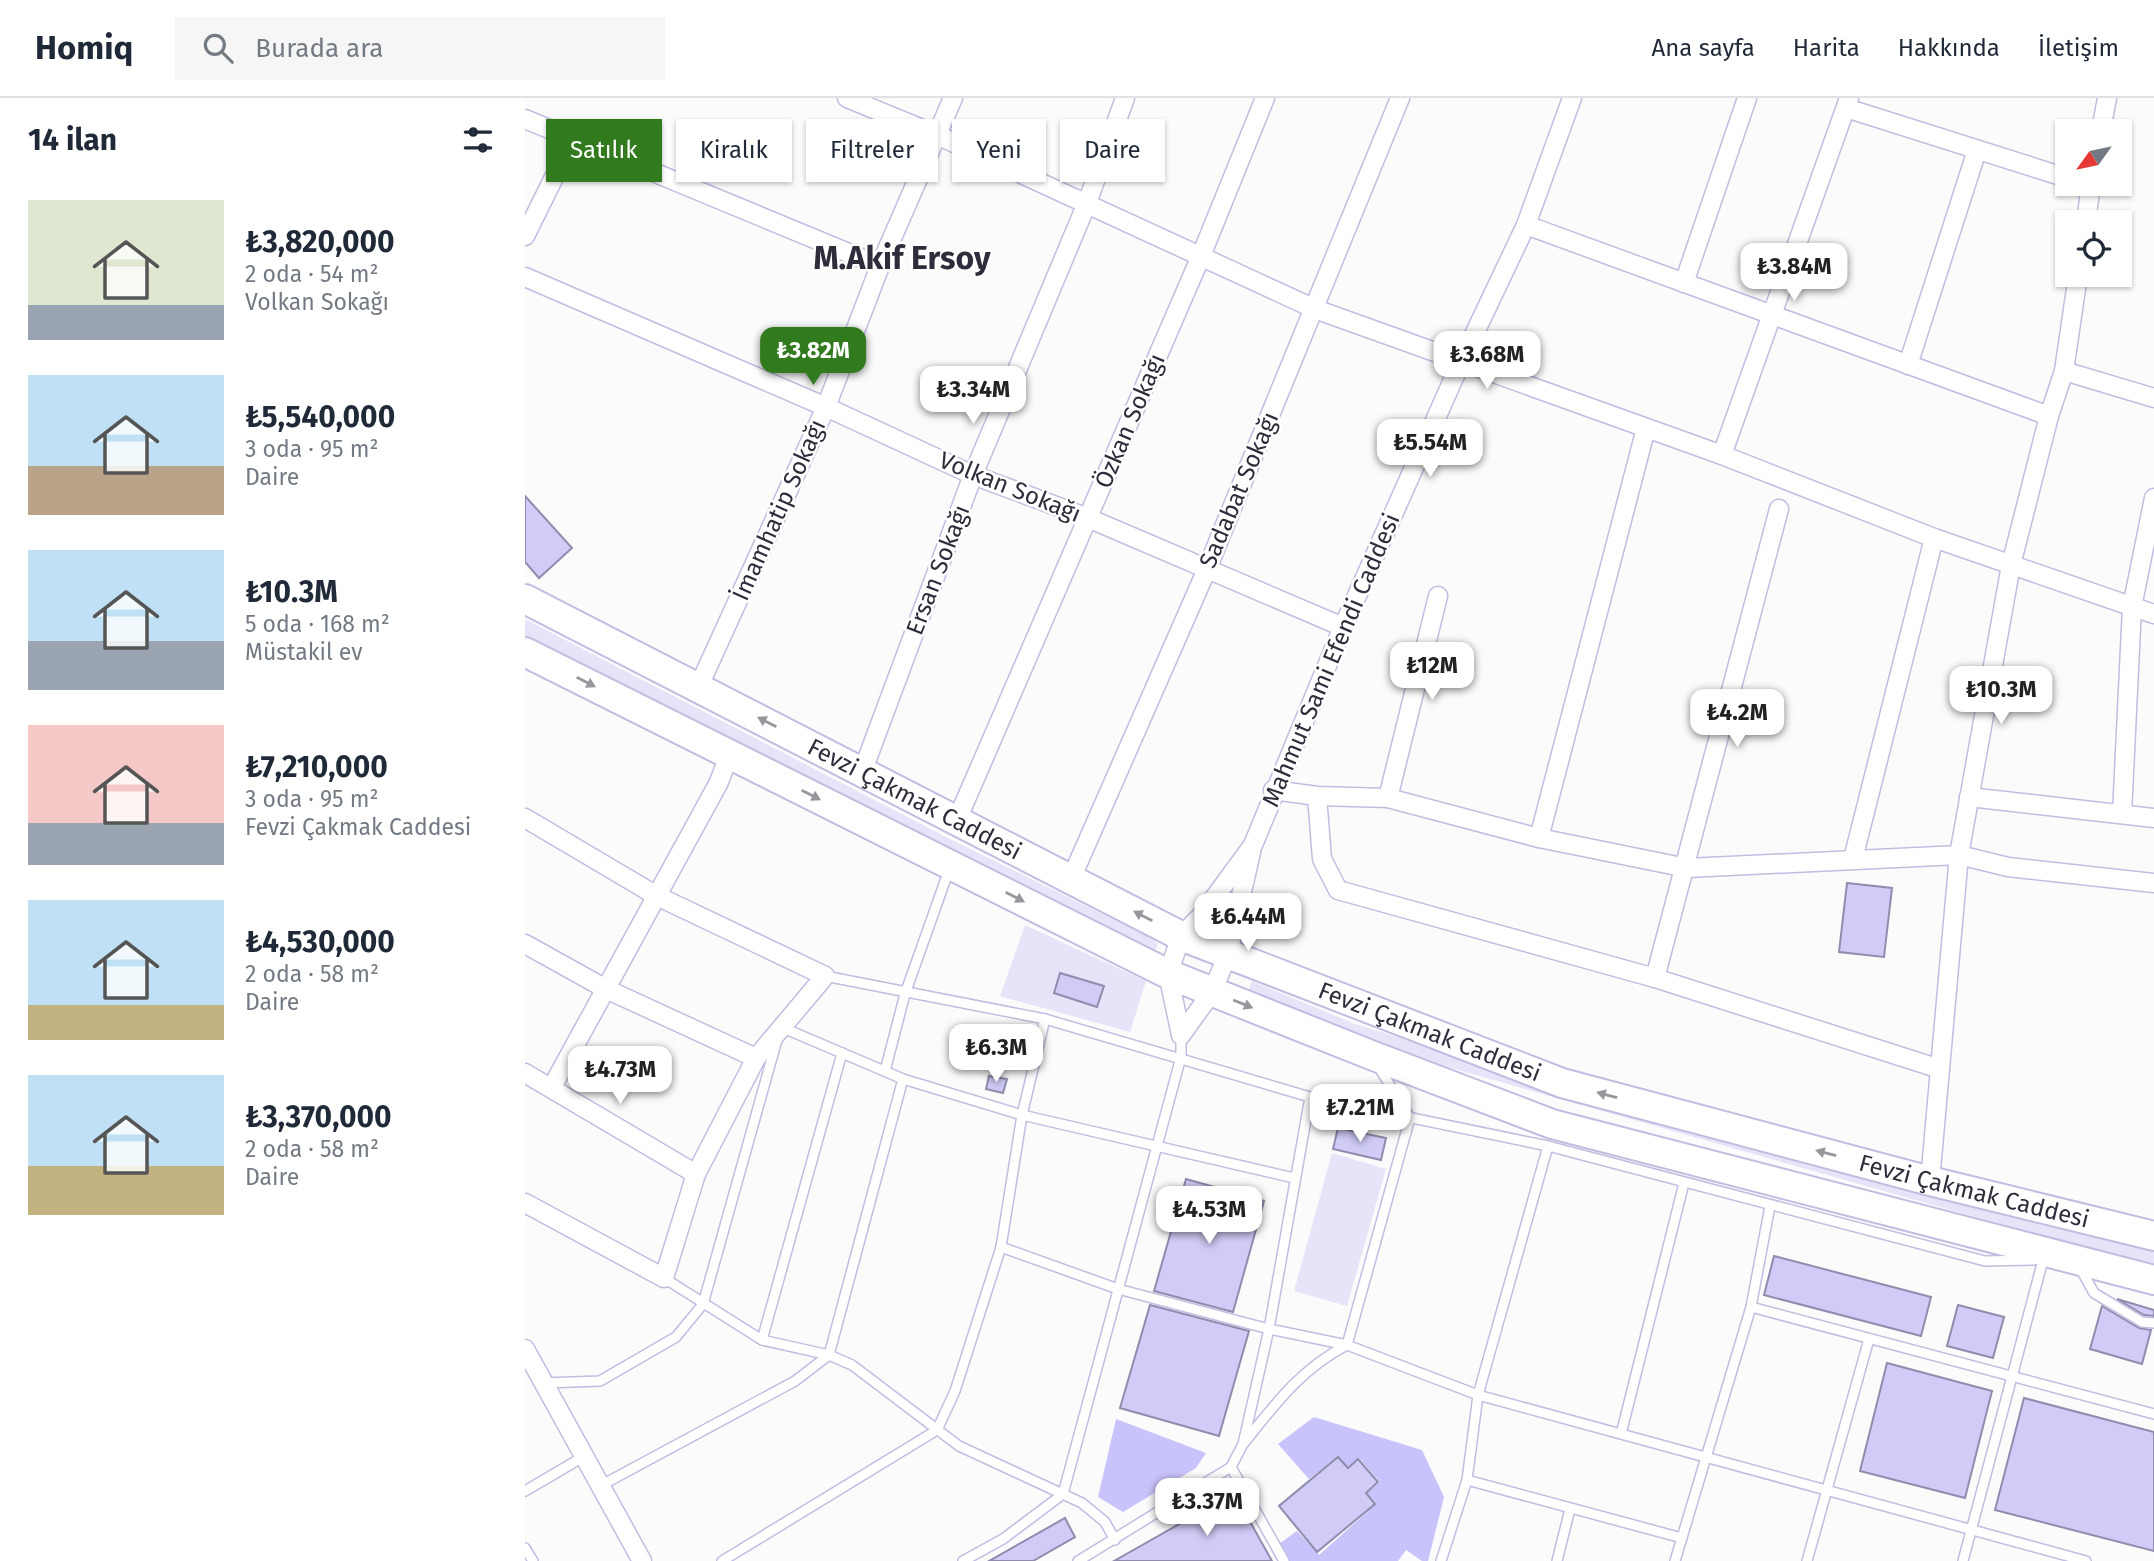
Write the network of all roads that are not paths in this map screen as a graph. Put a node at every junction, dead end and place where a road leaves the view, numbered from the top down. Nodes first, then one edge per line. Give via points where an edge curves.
1 (847, 98) edge
2 (953, 98) edge
3 (1125, 98) edge
4 (1265, 98) edge
5 (1400, 98) edge
6 (1747, 98) edge
7 (2107, 98) edge
8 (1565, 100) edge
9 (1847, 103) edge
10 (525, 119) edge
11 (898, 119) edge
12 (2103, 119) edge
13 (546, 128) edge
14 (938, 133) edge
15 (938, 135) edge
16 (1977, 150) junction
17 (2055, 174) edge
18 (662, 176) edge
19 (552, 182) edge
20 (917, 182) edge
21 (1087, 203) junction
22 (1526, 225) junction
23 (525, 236) edge
24 (1201, 256) junction
25 (880, 266) junction
26 (525, 277) edge
27 (1683, 283) junction
28 (2076, 287) edge
29 (1315, 309) junction
30 (1770, 315) junction
31 (1461, 362) junction
32 (1908, 365) junction
33 (2064, 371) junction
34 (2154, 398) edge
35 (826, 407) junction
36 (2049, 416) junction
37 (1646, 428) junction
38 (1721, 456) junction
39 (974, 475) junction
40 (2154, 498) edge
41 (1779, 509) dead end
42 (1088, 518) junction
43 (1934, 538) junction
44 (2011, 565) junction
45 (1206, 569) junction
46 (1438, 596) dead end
47 (525, 598) edge
48 (2132, 607) junction
49 (2154, 614) edge
50 (1343, 627) junction
51 (525, 652) edge
52 (698, 688) junction
53 (730, 754) junction
54 (863, 770) junction
55 (1273, 790) junction
56 (1317, 796) junction
57 (1969, 797) junction
58 (1388, 798) junction
59 (2122, 814) junction
60 (525, 818) edge
61 (2154, 818) edge
62 (957, 820) junction
63 (1539, 838) junction
64 (1253, 845) junction
65 (1959, 855) junction
66 (1853, 859) junction
67 (951, 866) junction
68 (1687, 867) junction
69 (1071, 879) junction
70 (2154, 883) edge
71 (657, 895) junction
72 (1181, 936) junction
73 (525, 944) edge
74 (1228, 954) junction
75 (1168, 974) junction
76 (825, 976) junction
77 (1655, 978) junction
78 (606, 989) junction
79 (1212, 992) junction
80 (905, 994) junction
81 (1045, 1019) junction
82 (781, 1027) junction
83 (1181, 1035) junction
84 (842, 1052) junction
85 (1371, 1055) junction
86 (1181, 1057) junction
87 (756, 1058) junction
88 (1940, 1069) junction
89 (885, 1071) junction
90 (525, 1073) edge
91 (903, 1079) junction
92 (552, 1087) junction
93 (1310, 1097) junction
94 (1022, 1115) junction
95 (1410, 1118) junction
96 (1156, 1146) junction
97 (1548, 1146) junction
98 (696, 1174) junction
99 (1294, 1178) junction
100 (1930, 1181) junction
101 (1684, 1183) junction
102 (525, 1203) edge
103 (1770, 1206) junction
104 (2154, 1236) edge
105 (1001, 1247) junction
106 (2076, 1259) junction
107 (2043, 1260) junction
108 (664, 1278) junction
109 (2154, 1280) edge
110 (1118, 1289) junction
111 (703, 1304) junction
112 (1751, 1307) junction
113 (2154, 1323) edge
114 (1269, 1329) junction
115 (1869, 1339) junction
116 (762, 1340) junction
117 (1347, 1345) junction
118 (525, 1350) edge
119 (829, 1355) junction
120 (2012, 1377) junction
121 (544, 1383) junction
122 (1478, 1395) junction
123 (2154, 1414) edge
124 (937, 1430) junction
125 (1621, 1434) junction
126 (1243, 1444) junction
127 (583, 1457) junction
128 (1705, 1457) junction
129 (1231, 1467) junction
130 (1467, 1480) junction
131 (600, 1486) junction
132 (1825, 1490) junction
133 (525, 1491) edge
134 (1063, 1494) junction
135 (1570, 1509) junction
136 (1971, 1530) junction
137 (1682, 1538) junction
138 (1115, 1540) junction
139 (525, 1548) edge
140 (533, 1561) edge
141 (642, 1561) edge
142 (722, 1561) edge
143 (963, 1561) edge
144 (1078, 1561) edge
145 (1284, 1561) edge
146 (1441, 1561) edge
147 (1557, 1561) edge
148 (1675, 1561) edge
149 (1807, 1561) edge
150 (1963, 1561) edge
151 (2087, 1561) edge

1 - 11 street
2 - 14 street, İmamhatip Sokağı
3 - 21 street, Ersan Sokağı
4 - 24 street, Özkan Sokağı
5 - 29 street, Sadabat Sokağı
6 - 27 street
7 - 12 street
8 - 22 street, Mahmut Sami Efendi Caddesi
9 - 16 street
9 - 30 street
10 - 13 street
15 - 21 street
16 - 17 street
16 - 32 street
18 - 25 street
19 - 23 street
20 - 25 street, İmamhatip Sokağı
21 - 24 street
21 - 39 street, Ersan Sokağı
22 - 27 street
22 - 31 street, Mahmut Sami Efendi Caddesi
24 - 29 street
24 - 42 street, Özkan Sokağı
25 - 35 street, İmamhatip Sokağı
26 - 35 street, Volkan Sokağı
27 - 30 street
28 - 33 street
29 - 31 street
29 - 45 street, Sadabat Sokağı
30 - 32 street
30 - 38 street
31 - 37 street
31 - 50 street, Mahmut Sami Efendi Caddesi
32 - 36 street
33 - 34 street
33 - 36 street
35 - 39 street, Volkan Sokağı
35 - 52 street, İmamhatip Sokağı
36 - 44 street
37 - 38 street
37 - 63 street
38 - 43 street
39 - 42 street, Volkan Sokağı
39 - 54 street, Ersan Sokağı
40 - 48 street
41 - 68 street
42 - 45 street, Volkan Sokağı
42 - 62 street, Özkan Sokağı
43 - 44 street
43 - 66 street
44 - 48 street
44 - 57 street
45 - 50 street, Volkan Sokağı
45 - 69 street, Sadabat Sokağı
46 - 58 street
47 - 52 main road, Fevzi Çakmak Caddesi
48 - 49 street
48 - 59 street
50 - 55 street, Mahmut Sami Efendi Caddesi
51 -> 53 main road, Fevzi Çakmak Caddesi
54 -> 52 main road, Fevzi Çakmak Caddesi
53 -> 67 main road, Fevzi Çakmak Caddesi
53 - 71 street
54 - 62 main road, Fevzi Çakmak Caddesi
55 - 56 street
55 - 64 street, Mahmut Sami Efendi Caddesi
56 - 58 street
56 - 77 street via 1322,859 1338,890
57 - 59 street
57 - 65 street
58 - 63 street
59 - 61 street
60 - 71 street
62 - 69 main road, Fevzi Çakmak Caddesi
63 - 68 street
64 - 72 street, Mahmut Sami Efendi Caddesi
64 - 74 street
65 - 66 street
65 - 70 street via 2008,867
65 - 88 street
66 - 68 street
67 -> 75 main road, Fevzi Çakmak Caddesi
67 - 80 lane
68 - 77 street
72 -> 69 main road, Fevzi Çakmak Caddesi
71 - 76 street
71 - 78 street
72 - 74 main road, Fevzi Çakmak Caddesi
72 - 75 street
73 - 78 street
74 - 79 street
100 -> 74 main road, Fevzi Çakmak Caddesi via 1562,1083
75 - 79 main road, Fevzi Çakmak Caddesi
75 - 83 street
76 - 80 lane
76 - 82 street
77 - 88 street
78 - 87 street
78 - 92 street
79 - 83 street
79 -> 85 main road, Fevzi Çakmak Caddesi
80 - 81 lane
80 - 89 lane
81 - 86 lane
81 - 94 lane
82 - 84 lane
82 - 87 street
82 - 111 lane
83 - 86 lane
84 - 89 lane
84 - 116 lane
85 - 95 lane
85 - 106 main road, Fevzi Çakmak Caddesi via 1552,1124
86 - 93 lane
86 - 96 lane
87 - 98 street
88 - 100 street
89 - 91 lane
90 - 92 street
91 - 94 lane
91 - 119 lane
92 - 98 street
93 - 95 lane
93 - 99 lane
94 - 96 lane
94 - 105 lane
95 - 97 lane
95 - 117 lane
96 - 99 lane
96 - 110 lane
97 - 101 lane
97 - 122 lane
98 - 108 street
99 - 114 lane
100 - 104 main road, Fevzi Çakmak Caddesi
101 - 103 lane
101 - 125 lane
102 - 108 street
103 - 107 lane via 1985,1261
103 - 112 lane
105 - 110 lane
105 - 124 lane via 955,1391
106 - 107 lane
106 - 109 main road, Fevzi Çakmak Caddesi
106 - 113 lane via 2094,1293 2142,1322
107 - 120 lane
108 - 111 lane
110 - 114 lane
110 - 134 lane
111 - 116 lane
111 - 121 lane via 676,1337 600,1381
112 - 115 lane
112 - 128 lane
114 - 117 lane
114 - 126 lane
115 - 120 lane
115 - 132 lane
116 - 119 lane
117 - 122 lane
117 - 126 lane via 1322,1357 1295,1380
118 - 121 street
119 - 124 lane via 852,1365
119 - 131 lane via 795,1381
120 - 123 lane
120 - 136 lane
121 - 127 street
122 - 125 lane
122 - 130 lane
124 - 134 lane via 959,1446
124 - 142 lane
125 - 128 lane
126 - 129 lane
127 - 131 street
127 - 133 lane
128 - 132 lane
128 - 137 lane
129 - 138 lane
129 - 145 lane
130 - 135 lane
130 - 146 lane
131 - 141 street
132 - 136 lane
132 - 149 lane
134 - 138 lane via 1105,1522
134 - 143 lane via 1003,1539
135 - 137 lane
135 - 147 lane
136 - 150 lane
136 - 151 lane
137 - 148 lane
138 - 144 lane
139 - 140 lane

